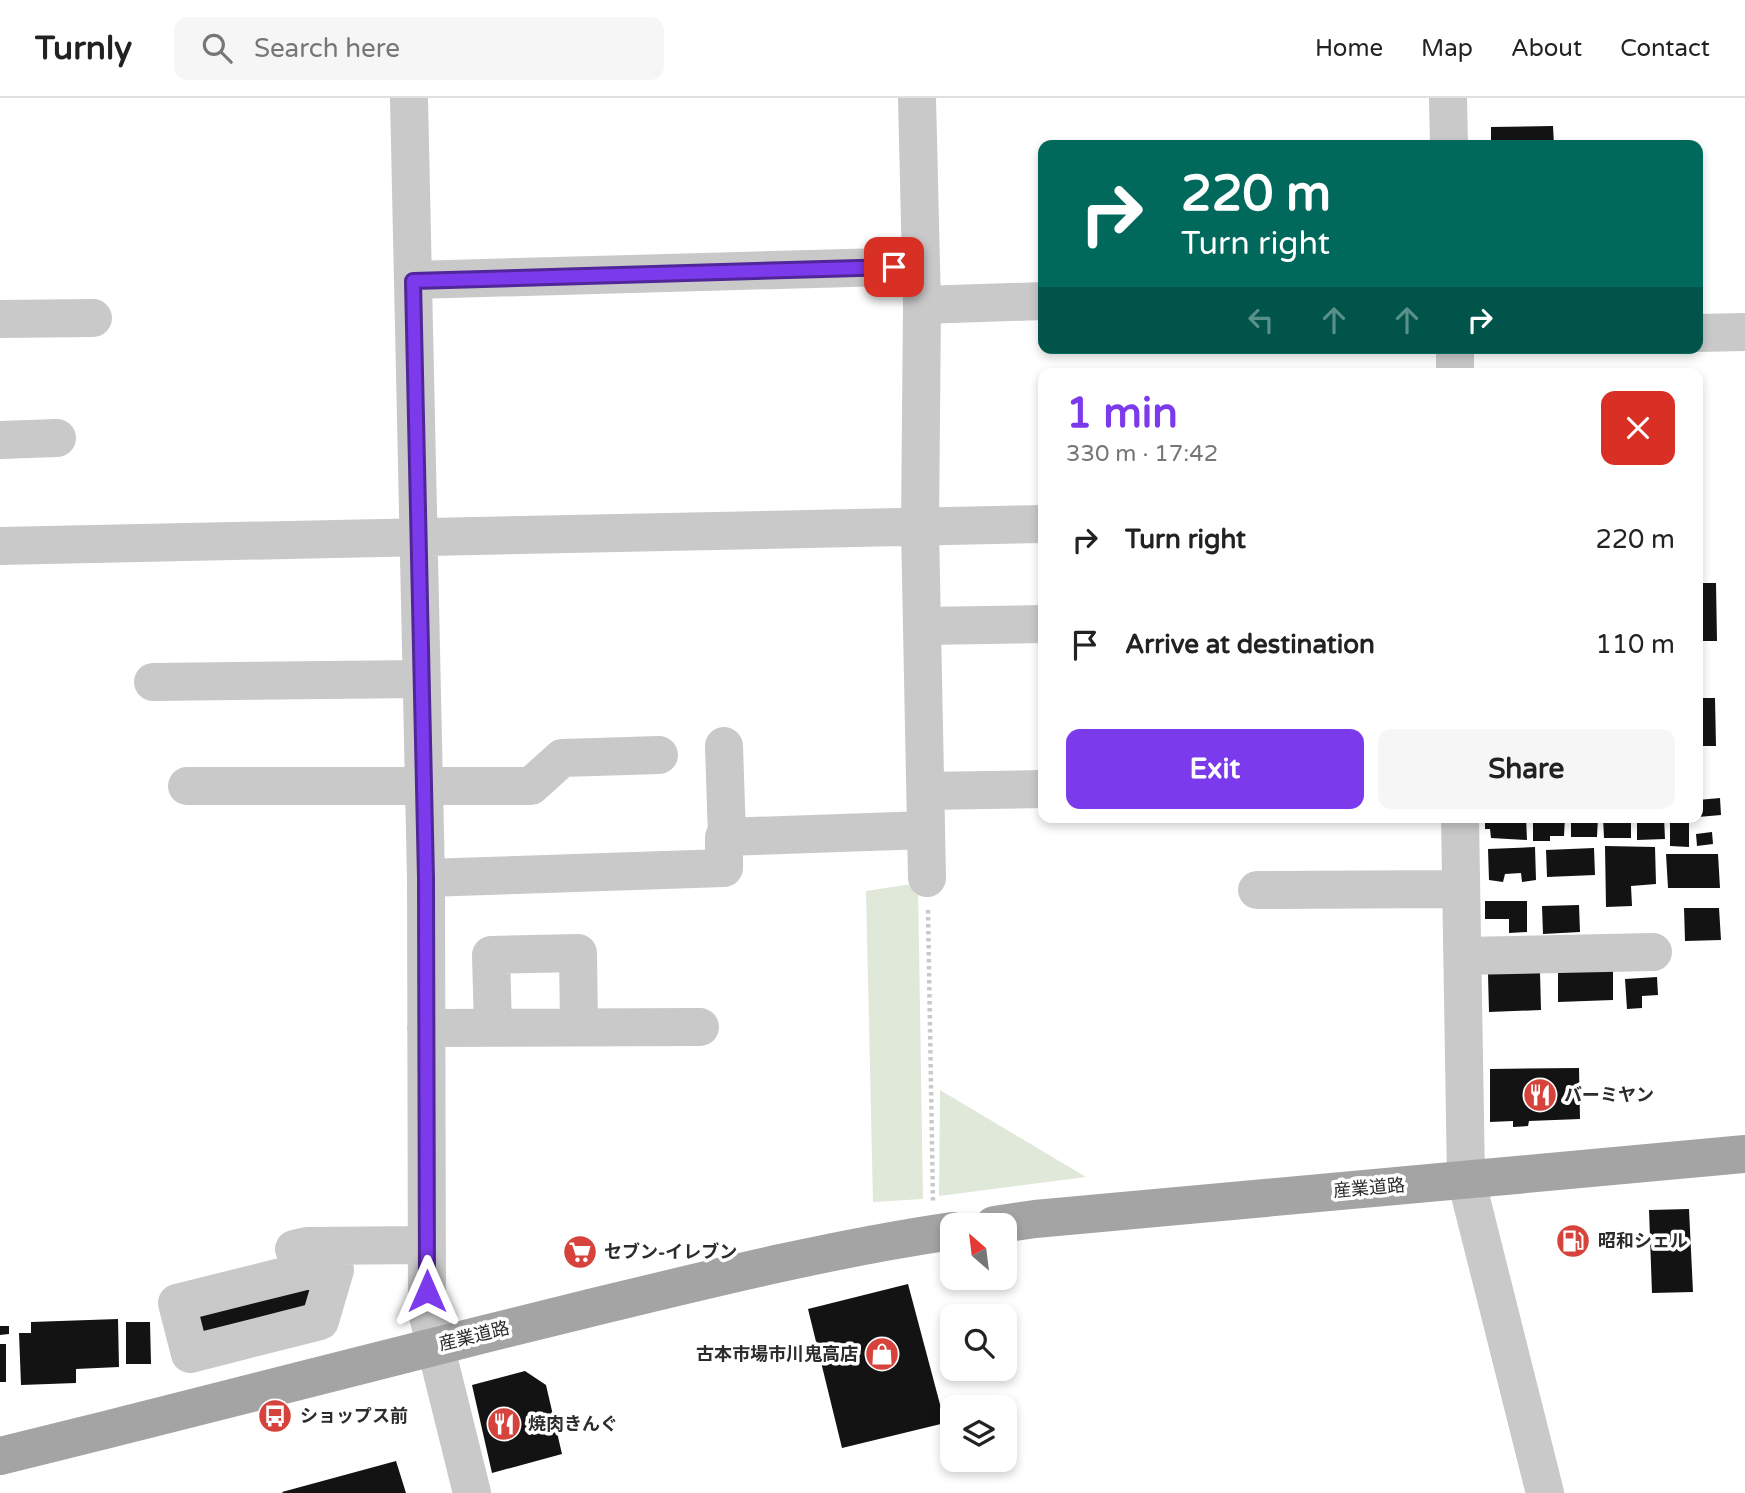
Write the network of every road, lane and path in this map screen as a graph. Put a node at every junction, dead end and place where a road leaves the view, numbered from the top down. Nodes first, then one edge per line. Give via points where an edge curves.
1 (409, 98) edge
2 (917, 98) edge
3 (1448, 98) edge
4 (1449, 140) edge
5 (921, 266) junction
6 (413, 281) junction
7 (1038, 301) edge
8 (922, 305) junction
9 (93, 318) dead end
10 (0, 319) edge
11 (1745, 332) edge
12 (1703, 333) edge
13 (57, 438) dead end
14 (0, 440) edge
15 (1038, 524) edge
16 (920, 527) junction
17 (418, 538) junction
18 (0, 546) edge
19 (1038, 624) edge
20 (922, 626) junction
21 (421, 679) junction
22 (153, 682) dead end
23 (724, 746) dead end
24 (659, 755) dead end
25 (187, 786) dead end
26 (424, 787) junction
27 (1038, 789) edge
28 (926, 791) junction
29 (1460, 823) edge
30 (926, 830) junction
31 (727, 836) junction
32 (426, 878) junction
33 (927, 878) joint
34 (1461, 889) junction
35 (1256, 890) dead end
36 (1653, 952) dead end
37 (1464, 956) junction
38 (493, 1027) junction
39 (579, 1027) junction
40 (700, 1027) dead end
41 (426, 1028) junction
42 (1745, 1154) edge
43 (1466, 1179) junction
44 (942, 1213) edge
45 (1017, 1222) edge
46 (940, 1233) edge
47 (427, 1258) junction
48 (335, 1270) junction
49 (273, 1278) junction
50 (320, 1321) junction
51 (434, 1346) junction
52 (190, 1354) junction
53 (335, 1371) junction
54 (201, 1405) junction
55 (0, 1456) edge
56 (472, 1493) edge
57 (1545, 1493) edge

1 - 6 street
2 - 5 street
3 - 4 street
5 - 6 street
5 - 8 street
6 - 17 street
7 - 8 street
8 - 16 street
9 - 10 street
11 - 12 street
13 - 14 street
15 - 16 street
16 - 17 street
16 - 20 street
17 - 18 street
17 - 21 street
19 - 20 street
20 - 28 street
21 - 22 street
21 - 26 street
23 - 31 street
24 - 26 street via 562,758 531,786
25 - 26 street
26 - 32 street
27 - 28 street
28 - 30 street
29 - 34 street
30 - 31 street
30 - 33 street
31 - 32 street via 724,868
32 - 41 street
33 - 44 path
34 - 35 street
34 - 37 street
36 - 37 street
37 - 43 street
38 - 39 street
38 - 39 street via 491,955 578,953
38 - 41 street
39 - 40 street
41 - 47 street
42 - 43 main road, 産業道路
43 - 45 main road, 産業道路
43 - 57 street
46 - 51 main road, 産業道路 via 703,1281
47 - 48 street
47 - 49 street via 307,1246 274,1254
47 - 51 street via 426,1312
48 - 49 street
48 - 50 street
49 - 52 street via 177,1303
50 - 52 street
50 - 53 street
51 - 53 main road, 産業道路
51 - 56 street
52 - 54 street
53 - 54 main road, 産業道路
54 - 55 main road, 産業道路

